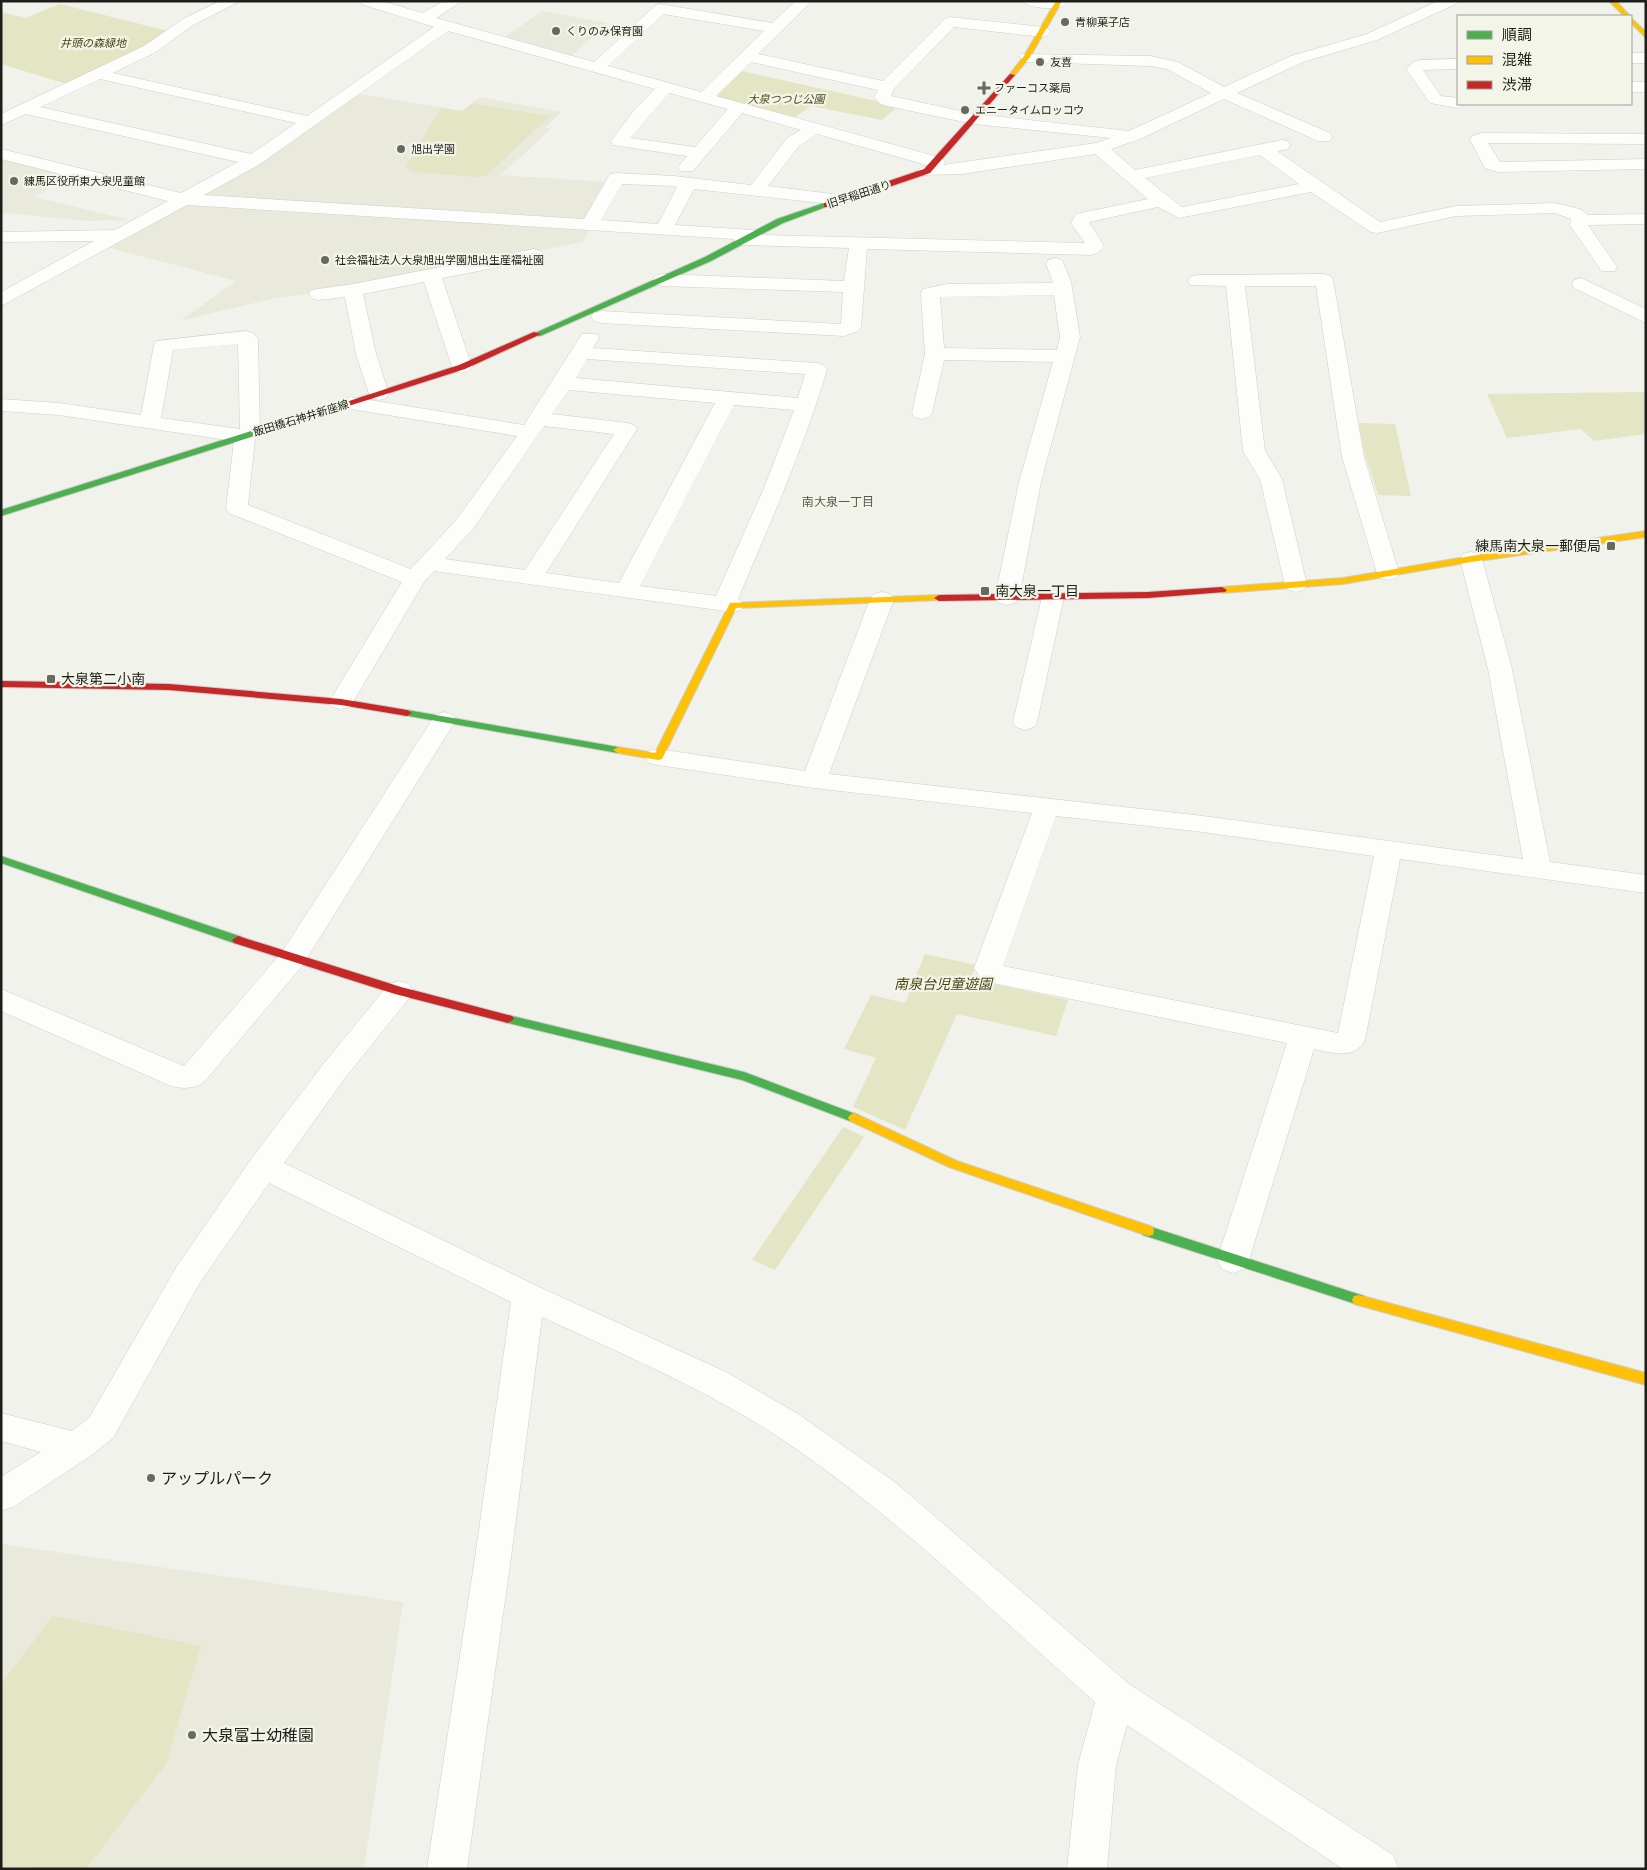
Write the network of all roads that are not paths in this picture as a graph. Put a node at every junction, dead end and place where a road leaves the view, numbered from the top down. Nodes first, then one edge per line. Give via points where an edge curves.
1 (233, 1) edge
2 (366, 1) edge
3 (455, 1) edge
4 (1029, 1) edge
5 (1451, 1) edge
6 (1612, 1) edge
7 (798, 2) edge
8 (1059, 2) edge
9 (1626, 15) edge
10 (423, 19) junction
11 (1632, 21) edge
12 (446, 26) junction
13 (774, 28) junction
14 (1043, 32) junction
15 (1646, 36) edge
16 (746, 56) junction
17 (1027, 57) junction
18 (1632, 58) edge
19 (1646, 58) edge
20 (1457, 64) edge
21 (598, 67) junction
22 (98, 74) junction
23 (667, 86) junction
24 (1632, 87) edge
25 (1646, 87) edge
26 (887, 88) junction
27 (1225, 94) junction
28 (705, 97) junction
29 (1457, 103) edge
30 (739, 107) junction
31 (25, 109) junction
32 (974, 119) junction
33 (1, 120) edge
34 (309, 122) junction
35 (815, 128) junction
36 (1134, 135) junction
37 (1646, 139) edge
38 (1099, 148) junction
39 (1264, 149) junction
40 (699, 152) junction
41 (1, 154) edge
42 (254, 160) junction
43 (1646, 164) edge
44 (932, 166) junction
45 (1134, 175) junction
46 (681, 182) junction
47 (1314, 186) junction
48 (756, 190) junction
49 (183, 199) junction
50 (840, 200) junction
51 (1162, 201) junction
52 (1646, 219) edge
53 (1584, 220) junction
54 (589, 225) junction
55 (664, 230) junction
56 (120, 235) junction
57 (1, 237) edge
58 (748, 238) junction
59 (859, 243) junction
60 (534, 255) dead end
61 (1055, 264) dead end
62 (1608, 267) dead end
63 (431, 274) junction
64 (662, 280) junction
65 (1235, 280) junction
66 (1197, 281) dead end
67 (1581, 284) dead end
68 (853, 287) junction
69 (1062, 289) junction
70 (353, 290) junction
71 (318, 294) dead end
72 (1, 300) edge
73 (598, 313) junction
74 (1646, 316) edge
75 (580, 353) junction
76 (935, 354) junction
77 (1065, 356) junction
78 (462, 367) junction
79 (563, 383) junction
80 (379, 394) junction
81 (727, 399) junction
82 (351, 403) junction
83 (1, 405) edge
84 (807, 405) junction
85 (922, 413) dead end
86 (150, 423) junction
87 (535, 426) junction
88 (248, 435) junction
89 (1, 513) edge
90 (1646, 534) edge
91 (1471, 559) junction
92 (422, 572) junction
93 (1388, 573) junction
94 (531, 578) junction
95 (1296, 585) junction
96 (625, 592) junction
97 (1053, 597) junction
98 (1007, 598) junction
99 (882, 599) junction
100 (728, 604) junction
101 (1, 684) edge
102 (341, 702) junction
103 (444, 720) junction
104 (1025, 722) dead end
105 (658, 757) junction
106 (814, 780) junction
107 (1047, 806) junction
108 (1389, 849) junction
109 (1, 859) edge
110 (1538, 870) junction
111 (1646, 884) edge
112 (292, 959) junction
113 (399, 991) junction
114 (1, 999) edge
115 (1303, 1038) junction
116 (263, 1166) junction
117 (1233, 1260) junction
118 (528, 1296) junction
119 (1646, 1379) edge
120 (1, 1427) edge
121 (77, 1447) junction
122 (1, 1496) edge
123 (1116, 1696) junction
124 (447, 1869) edge
125 (1087, 1869) edge
126 (1380, 1869) edge

1 - 22 street via 188,22 150,49
2 - 10 street
3 - 10 street
4 - 8 street
5 - 27 street via 1372,37 1297,59
6 - 9 street
7 - 13 street
8 - 14 street, 旧早稲田通り
10 - 12 street
11 - 15 street
12 - 21 street
12 - 34 street
13 - 16 street
13 - 21 street via 660,9
14 - 17 street, 旧早稲田通り
14 - 26 street via 950,22
16 - 26 street
16 - 28 street
17 - 27 street via 1168,64
17 - 32 street, 旧早稲田通り
18 - 19 street
20 - 29 street via 1420,65 1414,69 1436,100
21 - 23 street
22 - 31 street
22 - 34 street
23 - 28 street
23 - 40 street via 619,141
24 - 25 street
26 - 32 street via 882,95 887,101
27 - 36 street
27 - 39 street via 1324,137
28 - 30 street
30 - 35 street
30 - 40 street
31 - 33 street
31 - 42 street
32 - 36 street
32 - 44 street, 旧早稲田通り
34 - 42 street
35 - 44 street
35 - 48 street via 793,142
36 - 38 street
37 - 43 street via 1478,140 1491,164 1497,166
38 - 44 street via 962,169
38 - 45 street
39 - 45 street
39 - 47 street
40 - 46 street
41 - 49 street
42 - 49 street
44 - 50 street, 旧早稲田通り
45 - 51 street
46 - 48 street
46 - 54 street via 616,178
46 - 55 street
47 - 51 street via 1184,213 1176,212
47 - 53 street via 1376,228 1456,211 1555,208 1574,213
48 - 50 street
49 - 54 street
49 - 56 street
50 - 58 street, 旧早稲田通り via 780,222
51 - 59 street via 1082,218 1080,223 1095,246 1091,250
52 - 53 street
53 - 62 street via 1580,220 1578,226
54 - 55 street
55 - 58 street
56 - 57 street
56 - 72 street
58 - 59 street
58 - 64 street, 旧早稲田通り
59 - 68 street
60 - 63 street
61 - 69 street
63 - 70 street
63 - 78 street
64 - 68 street
64 - 73 street, 旧早稲田通り
65 - 66 street
65 - 93 street via 1324,280 1353,457
65 - 95 street via 1254,451 1271,478
67 - 74 street
68 - 73 street via 851,327 844,330
69 - 76 street via 942,290 930,293
69 - 77 street via 1070,337
70 - 71 street
70 - 80 street via 366,354
73 - 75 street
73 - 78 street, 飯田橋石神井新座線
75 - 79 street
75 - 84 street via 816,369
76 - 77 street
76 - 85 street
77 - 98 street via 1030,482
78 - 80 street, 飯田橋石神井新座線
79 - 81 street
79 - 87 street
80 - 82 street, 飯田橋石神井新座線
81 - 84 street
81 - 96 street
82 - 87 street
82 - 88 street, 飯田橋石神井新座線
83 - 86 street via 59,409
84 - 100 street
86 - 88 street
86 - 88 street via 164,345 246,337
87 - 92 street via 465,524
87 - 94 street via 627,429
88 - 89 street, 飯田橋石神井新座線
88 - 92 street via 237,508
90 - 91 street
91 - 93 street
91 - 110 street via 1500,668
92 - 94 street
92 - 102 street
93 - 95 street
94 - 96 street
95 - 97 street via 1148,595
96 - 100 street
97 - 98 street
97 - 104 street
98 - 99 street
99 - 100 street
99 - 106 street
100 - 105 street
101 - 102 street via 218,690
102 - 103 street
103 - 105 street
103 - 112 street
105 - 106 street
106 - 107 street
107 - 108 street
107 - 115 street via 988,968 990,972
108 - 110 street
108 - 115 street via 1351,1040 1342,1044
109 - 112 street
110 - 111 street
112 - 113 street
112 - 114 street via 188,1078 172,1074
113 - 116 street
113 - 117 street via 744,1076 833,1108 953,1164
115 - 117 street
116 - 118 street
116 - 121 street via 188,1276 101,1428
117 - 119 street via 1382,1307
118 - 123 street via 714,1382 786,1424 884,1494
118 - 124 street
120 - 121 street
121 - 122 street
123 - 125 street via 1097,1765
123 - 126 street

